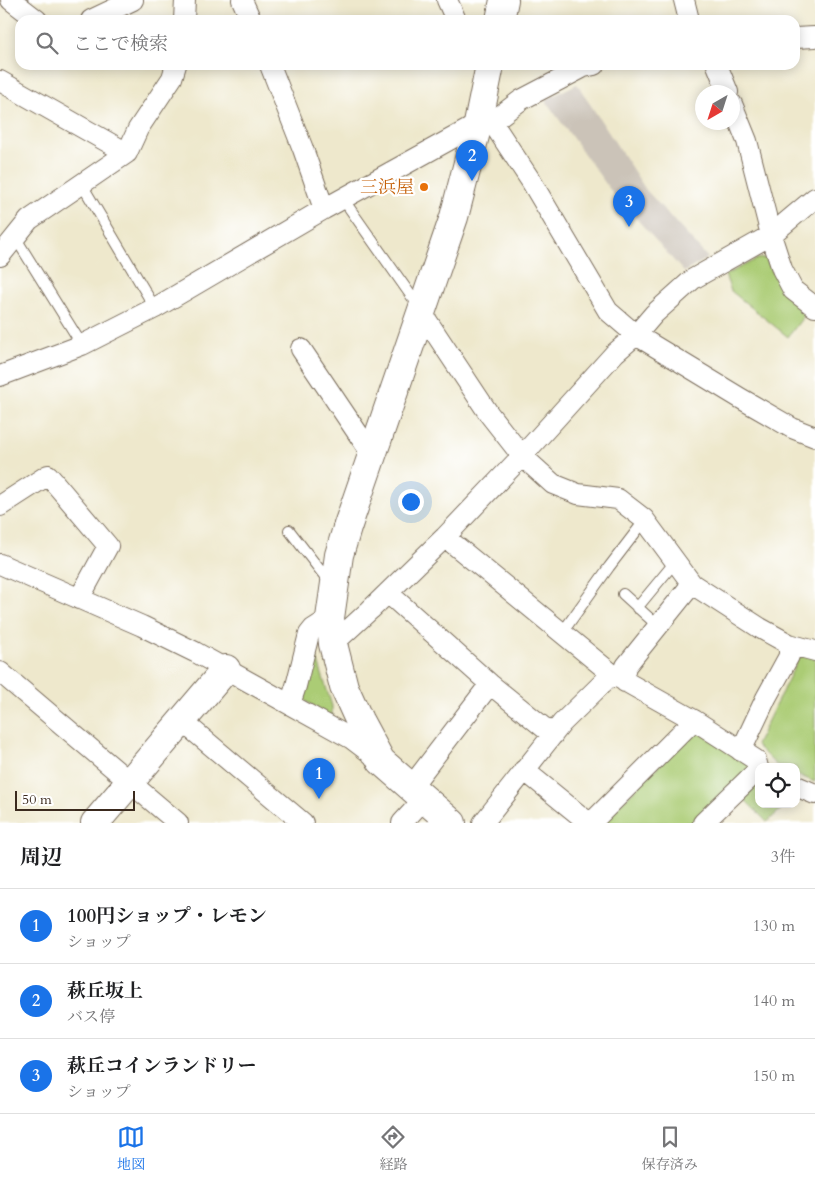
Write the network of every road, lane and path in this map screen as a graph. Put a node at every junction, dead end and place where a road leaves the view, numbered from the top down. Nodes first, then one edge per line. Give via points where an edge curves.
1 (11, 0) edge
2 (133, 0) edge
3 (185, 0) edge
4 (242, 0) edge
5 (447, 0) edge
6 (504, 0) edge
7 (684, 0) edge
8 (30, 15) edge
9 (102, 15) edge
10 (184, 15) edge
11 (249, 15) edge
12 (454, 15) edge
13 (501, 15) edge
14 (688, 15) edge
15 (815, 37) edge
16 (800, 38) edge
17 (174, 70) edge
18 (272, 70) edge
19 (578, 70) edge
20 (718, 70) edge
21 (483, 72) edge
22 (0, 81) edge
23 (725, 85) edge
24 (485, 123) junction
25 (740, 124) edge
26 (127, 153) junction
27 (81, 183) junction
28 (815, 198) edge
29 (343, 199) junction
30 (324, 209) junction
31 (771, 236) junction
32 (15, 237) junction
33 (0, 255) edge
34 (815, 307) edge
35 (156, 308) junction
36 (423, 311) junction
37 (636, 334) junction
38 (82, 345) junction
39 (301, 349) dead end
40 (0, 376) edge
41 (815, 437) edge
42 (373, 456) junction
43 (522, 456) junction
44 (0, 506) edge
45 (645, 520) junction
46 (289, 530) dead end
47 (444, 538) junction
48 (675, 562) junction
49 (0, 564) edge
50 (692, 584) junction
51 (334, 588) junction
52 (388, 593) junction
53 (623, 594) dead end
54 (79, 599) junction
55 (637, 608) junction
56 (658, 626) junction
57 (331, 631) junction
58 (562, 633) junction
59 (789, 644) junction
60 (815, 651) edge
61 (226, 670) junction
62 (0, 672) edge
63 (618, 678) junction
64 (490, 684) junction
65 (290, 704) junction
66 (694, 720) junction
67 (182, 721) junction
68 (355, 729) junction
69 (553, 735) junction
70 (741, 751) junction
71 (757, 763) edge
72 (524, 770) junction
73 (755, 774) edge
74 (130, 782) junction
75 (800, 788) edge
76 (417, 793) junction
77 (815, 794) edge
78 (95, 823) edge
79 (178, 823) edge
80 (303, 823) edge
81 (402, 823) edge
82 (452, 823) edge
83 (483, 823) edge
84 (590, 823) edge
85 (703, 823) edge

1 - 8 street
2 - 9 street
3 - 10 street
4 - 11 street
5 - 12 street
6 - 13 street
7 - 14 street
15 - 16 street
17 - 26 street
18 - 30 street
19 - 24 street
20 - 23 street
21 - 24 street
22 - 26 street
24 - 29 street
24 - 36 street
24 - 37 street via 531,181 608,310
25 - 31 street
26 - 27 street
27 - 32 street via 29,220
27 - 35 lane
28 - 31 street
29 - 30 street
29 - 36 lane
30 - 35 street
31 - 34 street via 793,290
31 - 37 street via 693,279
32 - 33 street
32 - 38 lane
35 - 38 street
36 - 42 street
36 - 43 street via 489,414
37 - 41 street via 792,428
37 - 43 street
38 - 40 street
39 - 42 street
42 - 51 street via 339,555
43 - 45 street via 554,484 578,494 618,499
43 - 47 street
44 - 54 street via 48,475 108,546
45 - 48 street
45 - 58 lane
46 - 51 lane
47 - 52 street
47 - 58 street
48 - 50 street
48 - 55 lane
49 - 54 street
50 - 56 street
50 - 59 street
51 - 57 street
52 - 57 street
52 - 64 street
53 - 55 lane
54 - 61 street via 142,626
55 - 56 lane
56 - 63 street via 626,666 624,675
57 - 65 street via 313,629 309,634
57 - 68 street
58 - 63 street
59 - 60 street
59 - 70 street via 789,656
61 - 65 street
61 - 67 street
62 - 74 street
63 - 66 street
63 - 69 street via 562,723
64 - 69 street
64 - 76 street
65 - 68 street
66 - 70 street
66 - 84 street
67 - 74 street
67 - 80 street
68 - 76 street via 380,761
69 - 72 street
70 - 71 street
72 - 83 street
72 - 84 street
73 - 85 street
74 - 78 street
74 - 79 street
75 - 77 street
76 - 81 street
76 - 82 street

